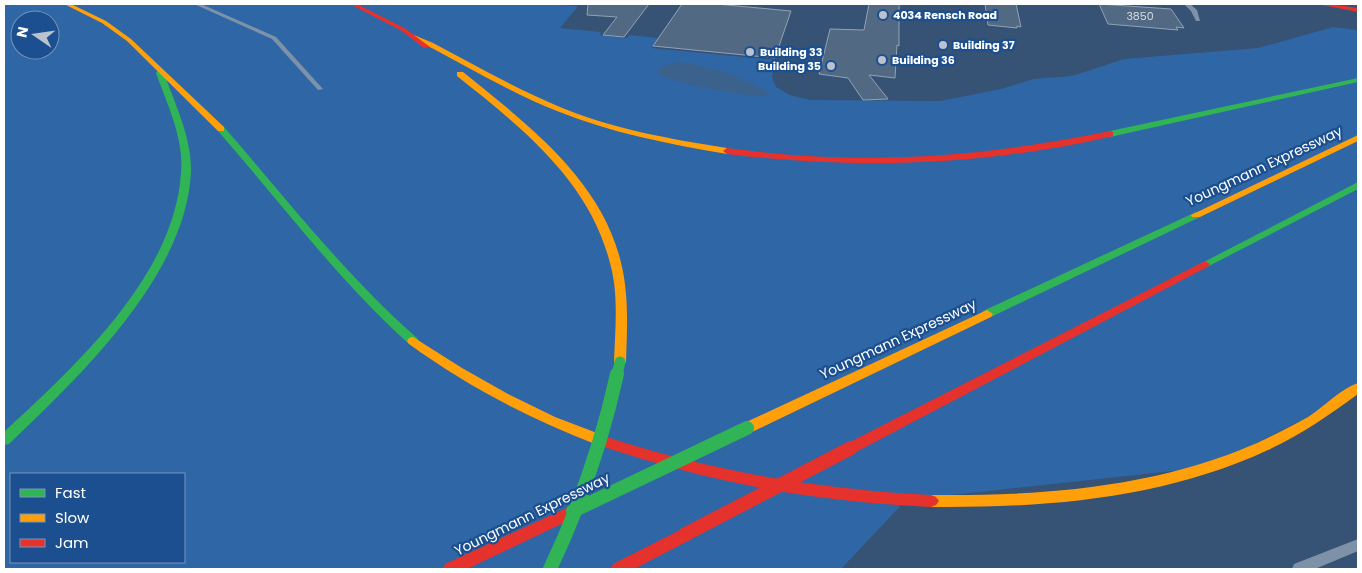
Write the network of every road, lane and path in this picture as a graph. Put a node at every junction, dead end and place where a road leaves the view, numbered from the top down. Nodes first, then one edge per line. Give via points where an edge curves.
1 (67, 4) edge
2 (197, 4) edge
3 (353, 4) edge
4 (1187, 4) edge
5 (1320, 4) edge
6 (1358, 10) edge
7 (1198, 20) dead end
8 (412, 36) junction
9 (160, 71) junction
10 (1358, 80) edge
11 (320, 89) dead end
12 (1358, 138) edge
13 (1358, 184) edge
14 (1358, 388) edge
15 (4, 440) edge
16 (1358, 545) edge
17 (451, 569) edge
18 (550, 569) edge
19 (619, 569) edge
20 (1299, 569) edge

1 - 9 main road via 122,34
2 - 11 lane via 274,38
3 - 8 main road
4 - 7 lane
5 - 6 main road
8 - 10 main road via 532,97 601,123 715,148 850,160 958,158 1033,150
8 - 18 main road, bridge via 546,144 568,167 589,195 604,226 620,283 623,328 620,362 593,468
9 - 14 main road via 201,108 356,287 410,340 460,375 521,408 563,427 666,461 766,484 857,497 963,502 1091,493 1172,477 1245,454 1304,426
9 - 15 main road via 182,136 186,159 183,199 172,232 138,292 103,338
12 - 17 main road, Youngmann Expressway, bridge
13 - 19 main road, bridge
16 - 20 lane

